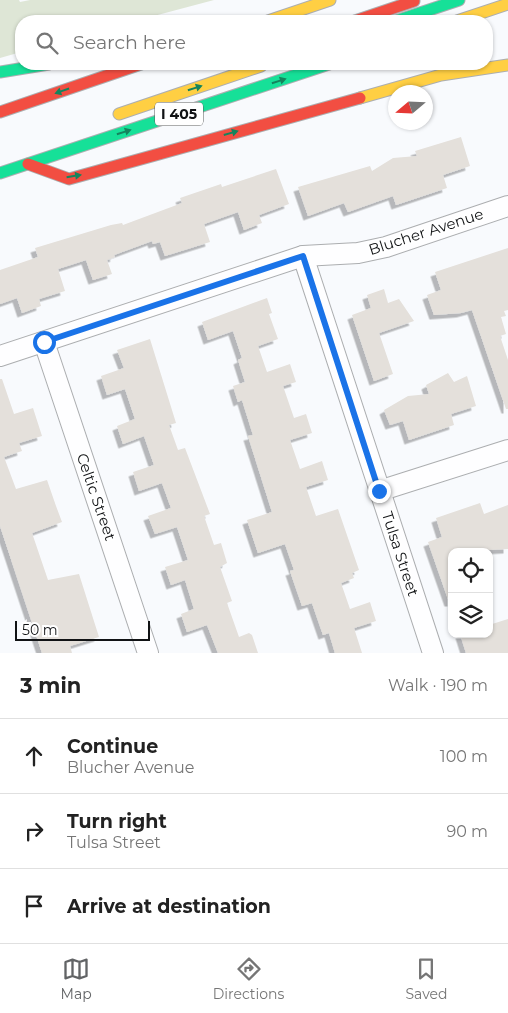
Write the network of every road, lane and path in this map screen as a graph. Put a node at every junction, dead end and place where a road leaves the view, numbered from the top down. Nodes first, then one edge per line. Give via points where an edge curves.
1 (330, 0) edge
2 (418, 0) edge
3 (459, 0) edge
4 (508, 4) edge
5 (286, 15) edge
6 (373, 15) edge
7 (414, 15) edge
8 (475, 15) edge
9 (508, 65) edge
10 (493, 67) edge
11 (15, 70) edge
12 (121, 70) edge
13 (251, 70) edge
14 (311, 70) edge
15 (474, 70) edge
16 (0, 72) edge
17 (108, 74) junction
18 (126, 83) dead end
19 (0, 112) edge
20 (106, 118) dead end
21 (28, 164) junction
22 (0, 174) edge
23 (508, 206) edge
24 (303, 256) junction
25 (44, 342) junction
26 (0, 356) edge
27 (508, 450) edge
28 (379, 491) junction
29 (148, 653) edge
30 (433, 653) edge

1 - 5 highway
2 - 6 highway
3 - 7 highway
4 - 8 highway
10 -> 9 highway
11 - 16 highway
12 - 17 highway
20 -> 13 highway
21 -> 14 highway, I 405
21 -> 15 highway via 69,178 441,75
17 - 18 highway
17 -> 19 highway
21 - 22 highway, I 405
23 - 24 street, Blucher Avenue via 386,247 358,253
24 - 25 street, Blucher Avenue
24 - 28 street, Tulsa Street
25 - 26 street, Blucher Avenue
25 - 29 street, Celtic Street
27 - 28 street
28 - 30 street, Tulsa Street

